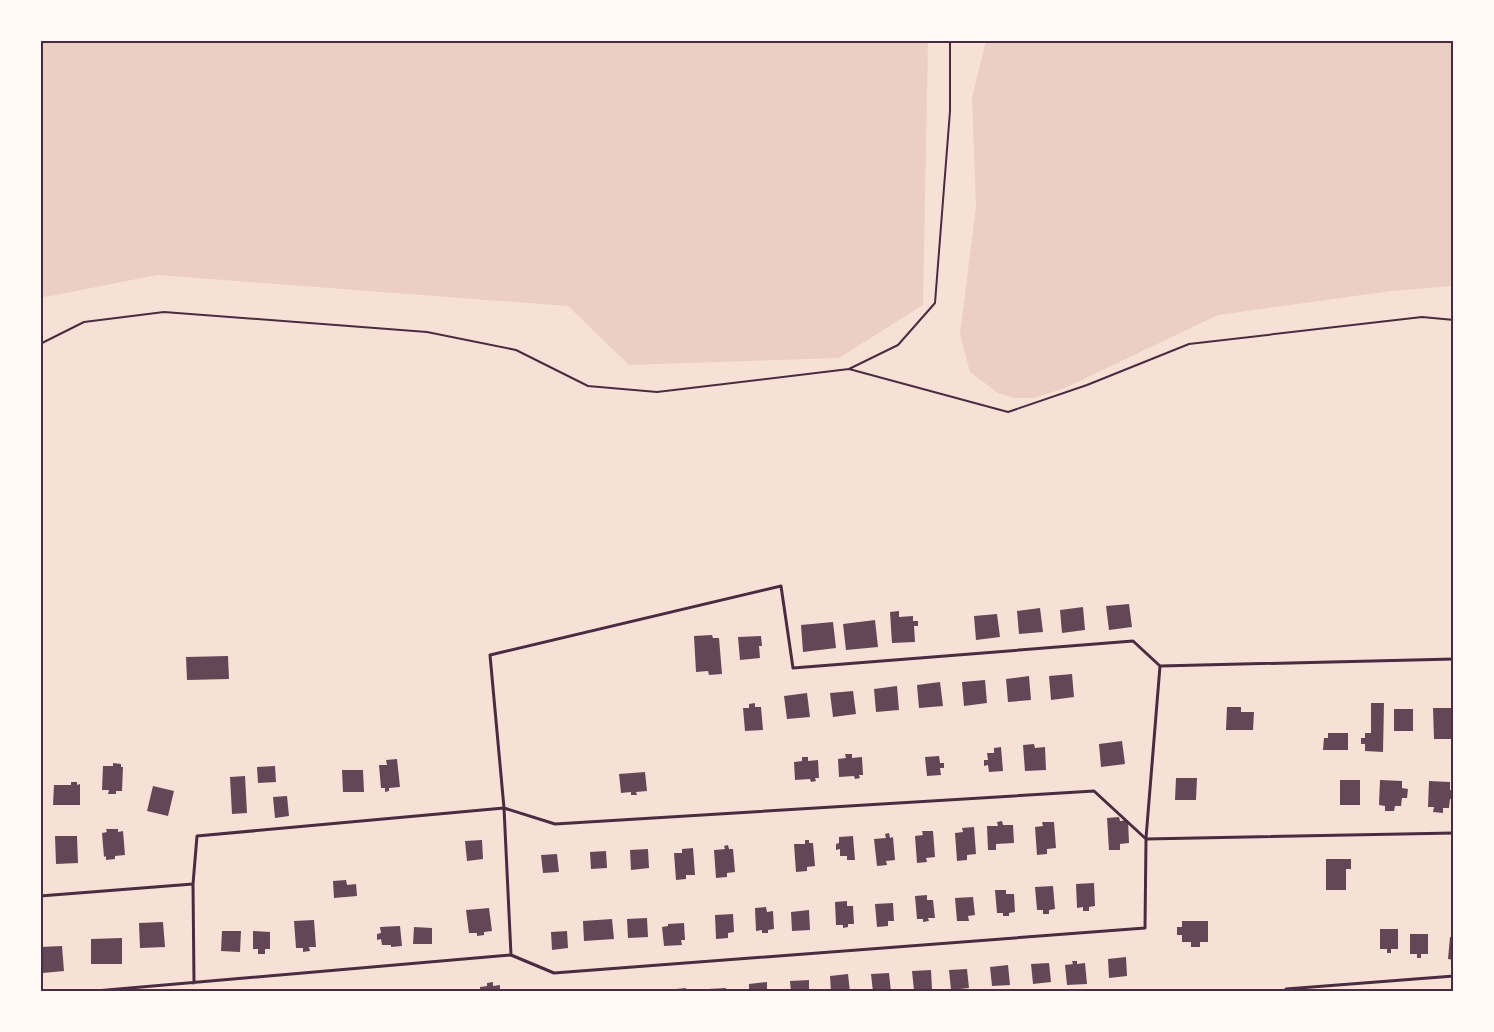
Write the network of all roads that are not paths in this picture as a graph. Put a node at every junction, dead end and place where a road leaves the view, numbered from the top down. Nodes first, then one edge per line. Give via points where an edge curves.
1 (1454, 659) edge
2 (1160, 666) junction
3 (504, 808) junction
4 (1454, 833) edge
5 (1146, 839) junction
6 (193, 884) junction
7 (40, 896) edge
8 (511, 955) junction
9 (1454, 976) edge
10 (194, 983) junction
11 (1286, 989) dead end
12 (84, 992) edge

1 - 2 lane
2 - 3 lane via 1133,641 793,668 781,586 490,655
2 - 5 lane
3 - 5 lane via 555,824 1094,790
3 - 6 lane via 197,836
3 - 8 lane
4 - 5 lane
5 - 8 lane via 1145,928 554,973
6 - 7 lane
6 - 10 lane
8 - 10 lane
9 - 11 lane
10 - 12 lane

